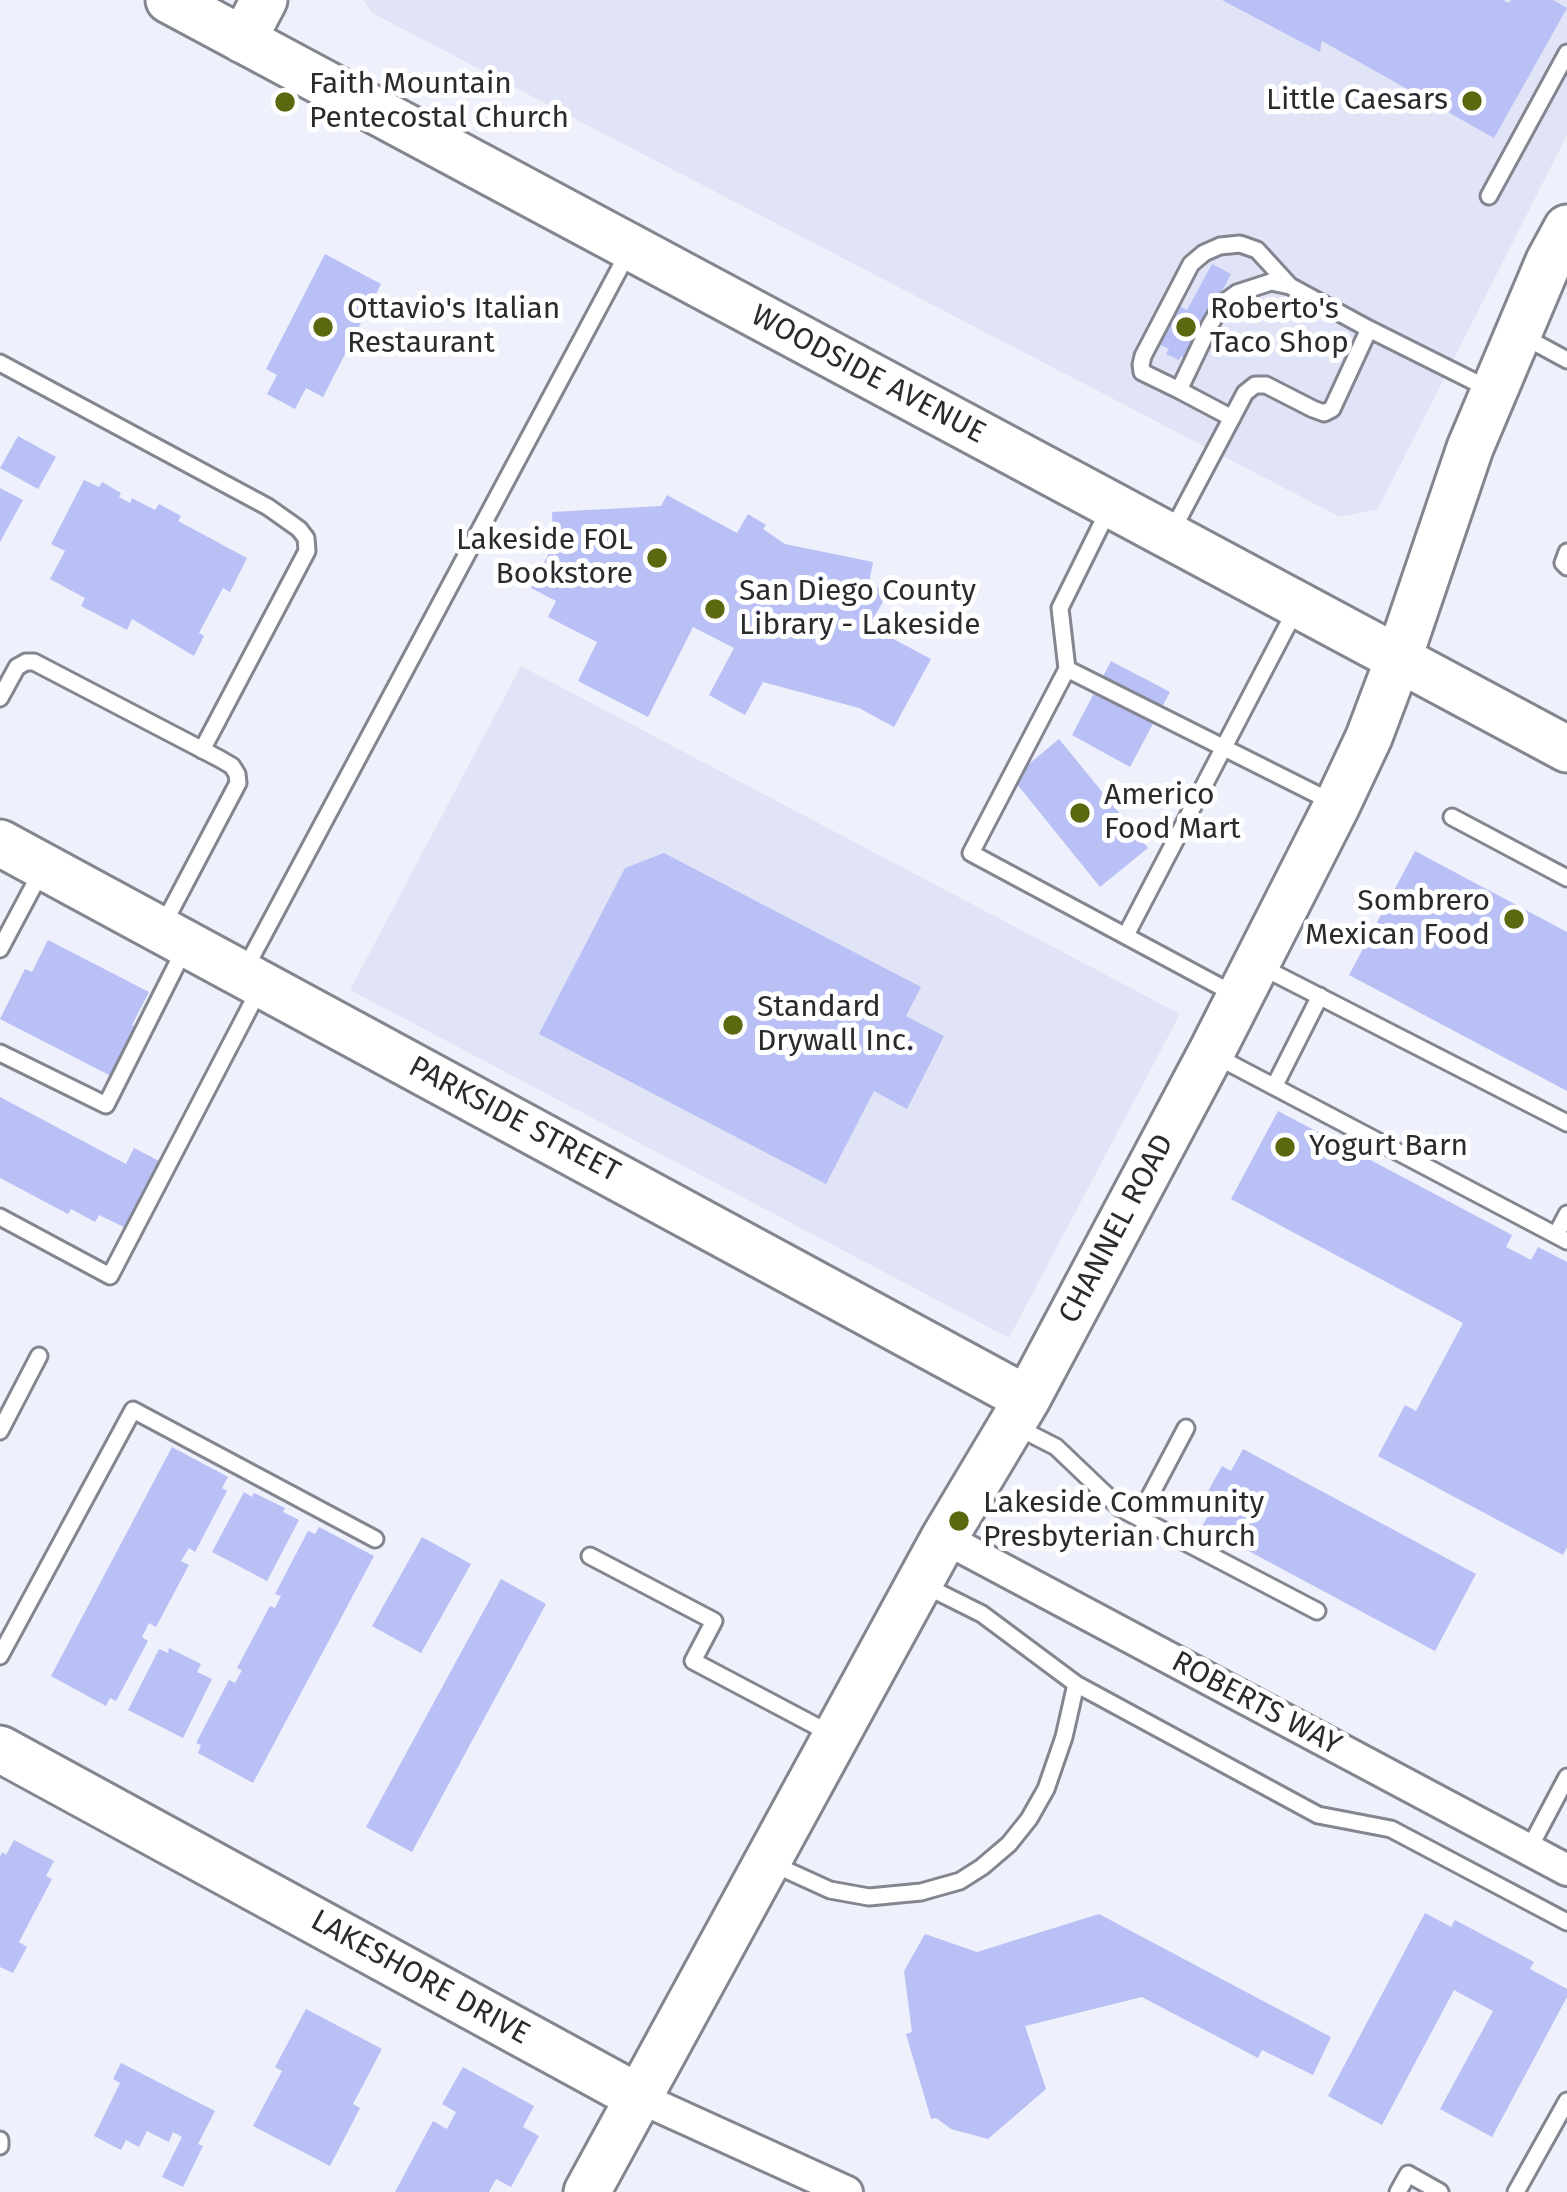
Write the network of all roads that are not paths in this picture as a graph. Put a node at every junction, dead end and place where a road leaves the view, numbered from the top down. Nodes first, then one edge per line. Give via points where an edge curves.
1 (169, 0) edge
2 (254, 20) edge
3 (1567, 53) edge
4 (1490, 196) dead end
5 (1567, 227) edge
6 (631, 248) junction
7 (1290, 286) junction
8 (1369, 329) junction
9 (1518, 334) junction
10 (1567, 360) edge
11 (0, 363) edge
12 (1180, 390) junction
13 (1494, 391) junction
14 (1232, 418) junction
15 (1111, 506) junction
16 (1168, 537) junction
17 (1567, 552) edge
18 (1567, 567) edge
19 (1298, 607) junction
20 (1398, 660) junction
21 (1067, 669) junction
22 (0, 698) edge
23 (1223, 748) junction
24 (1567, 749) edge
25 (202, 750) junction
26 (1337, 805) junction
27 (1452, 817) dead end
28 (0, 843) edge
29 (44, 867) junction
30 (1567, 878) edge
31 (1126, 934) junction
32 (174, 937) junction
33 (0, 950) edge
34 (253, 979) junction
35 (1248, 980) junction
36 (1320, 996) junction
37 (0, 1053) edge
38 (1211, 1053) junction
39 (1275, 1085) junction
40 (1567, 1123) edge
41 (1567, 1214) edge
42 (0, 1217) edge
43 (1561, 1238) edge
44 (39, 1356) dead end
45 (1019, 1411) junction
46 (1186, 1428) dead end
47 (0, 1431) edge
48 (1138, 1517) junction
49 (944, 1538) junction
50 (375, 1539) dead end
51 (590, 1556) dead end
52 (920, 1583) junction
53 (1317, 1611) dead end
54 (0, 1656) edge
55 (1076, 1684) junction
56 (836, 1736) junction
57 (0, 1749) edge
58 (1567, 1777) edge
59 (1529, 1850) junction
60 (767, 1861) junction
61 (1567, 1870) edge
62 (1567, 1922) edge
63 (638, 2097) junction
64 (1567, 2101) edge
65 (587, 2192) edge
66 (847, 2192) edge
67 (1398, 2192) edge
68 (1440, 2192) edge
69 (1516, 2192) edge

1 - 2 main road, WOODSIDE AVENUE
2 - 6 main road, WOODSIDE AVENUE
3 - 4 lane
5 - 9 main road, CHANNEL ROAD
6 - 15 main road, WOODSIDE AVENUE
6 - 34 lane
7 - 8 lane
7 - 12 lane via 1256,285 1223,303
7 - 12 lane via 1257,250 1240,244 1192,264 1141,365
8 - 13 lane
8 - 14 lane via 1332,409 1324,413 1255,385
9 - 10 lane
9 - 13 main road, CHANNEL ROAD
11 - 25 lane via 268,507 306,538 307,551
12 - 14 lane
13 - 20 main road, CHANNEL ROAD
14 - 16 lane
15 - 16 main road, WOODSIDE AVENUE
15 - 21 lane via 1060,608
16 - 19 main road, WOODSIDE AVENUE
17 - 18 lane
19 - 20 main road, WOODSIDE AVENUE
19 - 23 lane
20 - 24 main road, WOODSIDE AVENUE
20 - 26 main road, CHANNEL ROAD
21 - 23 lane
21 - 31 lane via 971,853
22 - 25 lane via 17,667 34,662
23 - 26 lane
23 - 31 lane
25 - 32 lane via 232,766 238,783
26 - 35 main road, CHANNEL ROAD
27 - 30 lane
28 - 29 main road, PARKSIDE STREET
29 - 32 main road, PARKSIDE STREET
29 - 33 lane
31 - 35 lane
32 - 34 main road, PARKSIDE STREET
32 - 37 lane via 106,1105
34 - 42 lane via 110,1276
34 - 45 main road, PARKSIDE STREET
35 - 36 lane
35 - 38 main road, CHANNEL ROAD
36 - 39 lane
36 - 40 lane
38 - 39 lane
38 - 45 main road, CHANNEL ROAD
39 - 43 lane
41 - 43 lane
44 - 47 lane
45 - 48 lane
45 - 49 main road, CHANNEL ROAD
46 - 48 lane
48 - 53 lane
49 - 52 main road, CHANNEL ROAD
49 - 59 street, ROBERTS WAY
50 - 54 lane via 133,1410
51 - 56 lane via 714,1621 693,1660
52 - 55 lane via 982,1614
52 - 56 main road, CHANNEL ROAD
55 - 60 lane via 1029,1820 960,1881 868,1897 830,1890
55 - 62 lane via 1318,1815 1391,1829
56 - 60 main road, CHANNEL ROAD
57 - 63 main road, LAKESHORE DRIVE
58 - 59 lane
59 - 61 street, ROBERTS WAY
60 - 63 main road, CHANNEL ROAD
63 - 65 main road, CHANNEL ROAD
63 - 66 street, LAKESHORE DRIVE
64 - 69 lane
67 - 68 lane via 1408,2174

